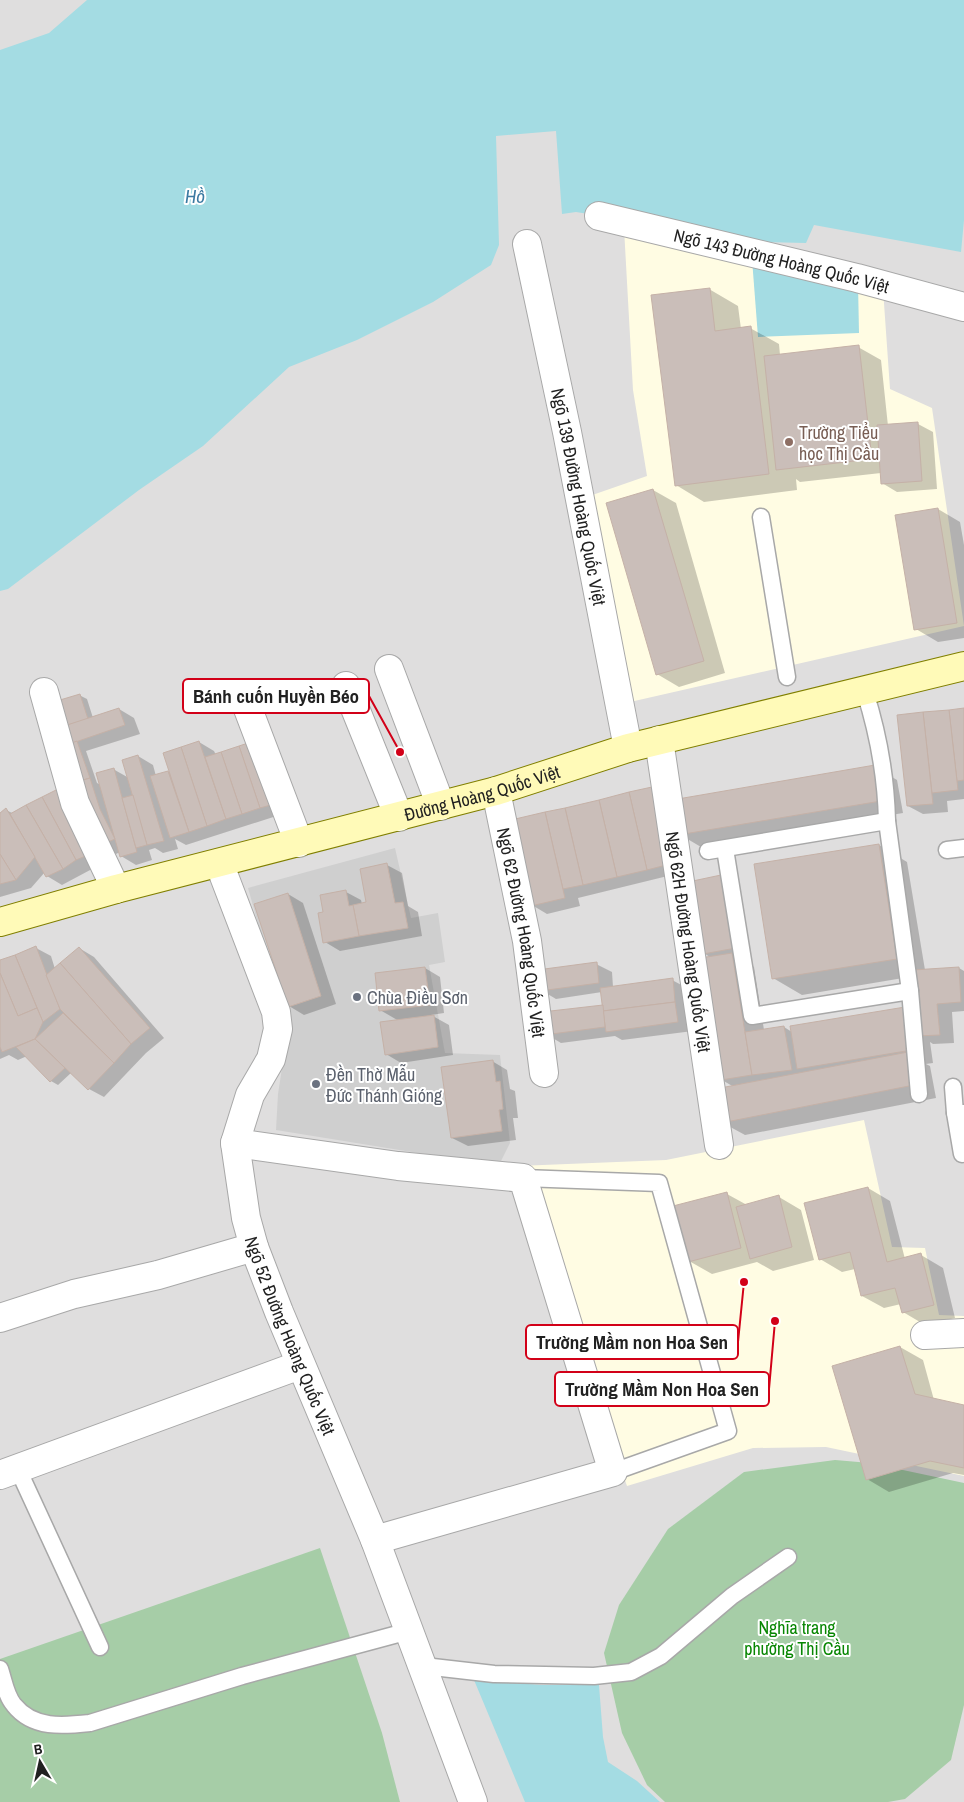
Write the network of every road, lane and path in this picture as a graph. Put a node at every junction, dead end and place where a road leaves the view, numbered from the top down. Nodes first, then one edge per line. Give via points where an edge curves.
1 (599, 216) dead end
2 (527, 244) dead end
3 (964, 307) edge
4 (761, 517) dead end
5 (964, 666) edge
6 (389, 669) dead end
7 (787, 677) dead end
8 (346, 686) dead end
9 (44, 692) dead end
10 (865, 692) junction
11 (245, 701) dead end
12 (659, 740) junction
13 (628, 748) junction
14 (496, 791) junction
15 (441, 806) junction
16 (399, 817) junction
17 (887, 821) junction
18 (299, 843) junction
19 (725, 848) junction
20 (964, 848) edge
21 (947, 850) dead end
22 (708, 851) dead end
23 (220, 863) junction
24 (116, 888) junction
25 (0, 922) edge
26 (910, 991) junction
27 (544, 1073) dead end
28 (953, 1087) dead end
29 (919, 1094) dead end
30 (960, 1113) edge
31 (235, 1143) junction
32 (719, 1144) dead end
33 (962, 1154) dead end
34 (523, 1178) junction
35 (254, 1247) junction
36 (0, 1318) edge
37 (964, 1333) edge
38 (925, 1335) dead end
39 (300, 1365) junction
40 (8, 1471) edge
41 (614, 1472) junction
42 (375, 1540) junction
43 (788, 1557) dead end
44 (409, 1632) junction
45 (100, 1647) dead end
46 (424, 1666) junction
47 (0, 1669) edge
48 (474, 1802) edge

1 - 3 street, Ngõ 143 Đường Hoàng Quốc Việt
2 - 13 street, Ngõ 139 Đường Hoàng Quốc Việt
4 - 7 lane
5 - 10 main road, Đường Hoàng Quốc Việt
6 - 15 street
8 - 16 street
9 - 24 street via 75,803
10 - 12 main road, Đường Hoàng Quốc Việt
10 - 17 lane via 887,797
11 - 18 street
12 - 13 main road, Đường Hoàng Quốc Việt
12 - 32 street, Ngõ 62H Đường Hoàng Quốc Việt
13 - 14 main road, Đường Hoàng Quốc Việt
14 - 15 main road, Đường Hoàng Quốc Việt
14 - 27 street, Ngõ 62 Đường Hoàng Quốc Việt via 527,941
15 - 16 main road, Đường Hoàng Quốc Việt
16 - 18 main road, Đường Hoàng Quốc Việt
17 - 19 lane
17 - 26 lane
18 - 23 main road, Đường Hoàng Quốc Việt
19 - 22 lane
19 - 26 lane via 752,1016
20 - 21 lane
23 - 24 main road, Đường Hoàng Quốc Việt
23 - 31 street, Ngõ 52 Đường Hoàng Quốc Việt via 276,1012 278,1029 271,1059 250,1095
24 - 25 main road, Đường Hoàng Quốc Việt
26 - 29 lane
28 - 30 lane
30 - 33 lane
31 - 34 street via 398,1166
31 - 35 street, Ngõ 52 Đường Hoàng Quốc Việt via 238,1178
34 - 41 street
34 - 41 lane via 659,1183 728,1431
35 - 36 street via 158,1275 74,1294
35 - 39 street, Ngõ 52 Đường Hoàng Quốc Việt
37 - 38 street
39 - 40 street
39 - 42 street, Ngõ 52 Đường Hoàng Quốc Việt
40 - 45 lane
41 - 42 street
42 - 44 street, Ngõ 52 Đường Hoàng Quốc Việt
43 - 46 lane via 732,1596 661,1656 631,1672 594,1676 494,1674
44 - 46 street, Ngõ 52 Đường Hoàng Quốc Việt
44 - 47 lane via 242,1676 90,1723 71,1725 41,1724 15,1706
46 - 48 street, Ngõ 52 Đường Hoàng Quốc Việt

